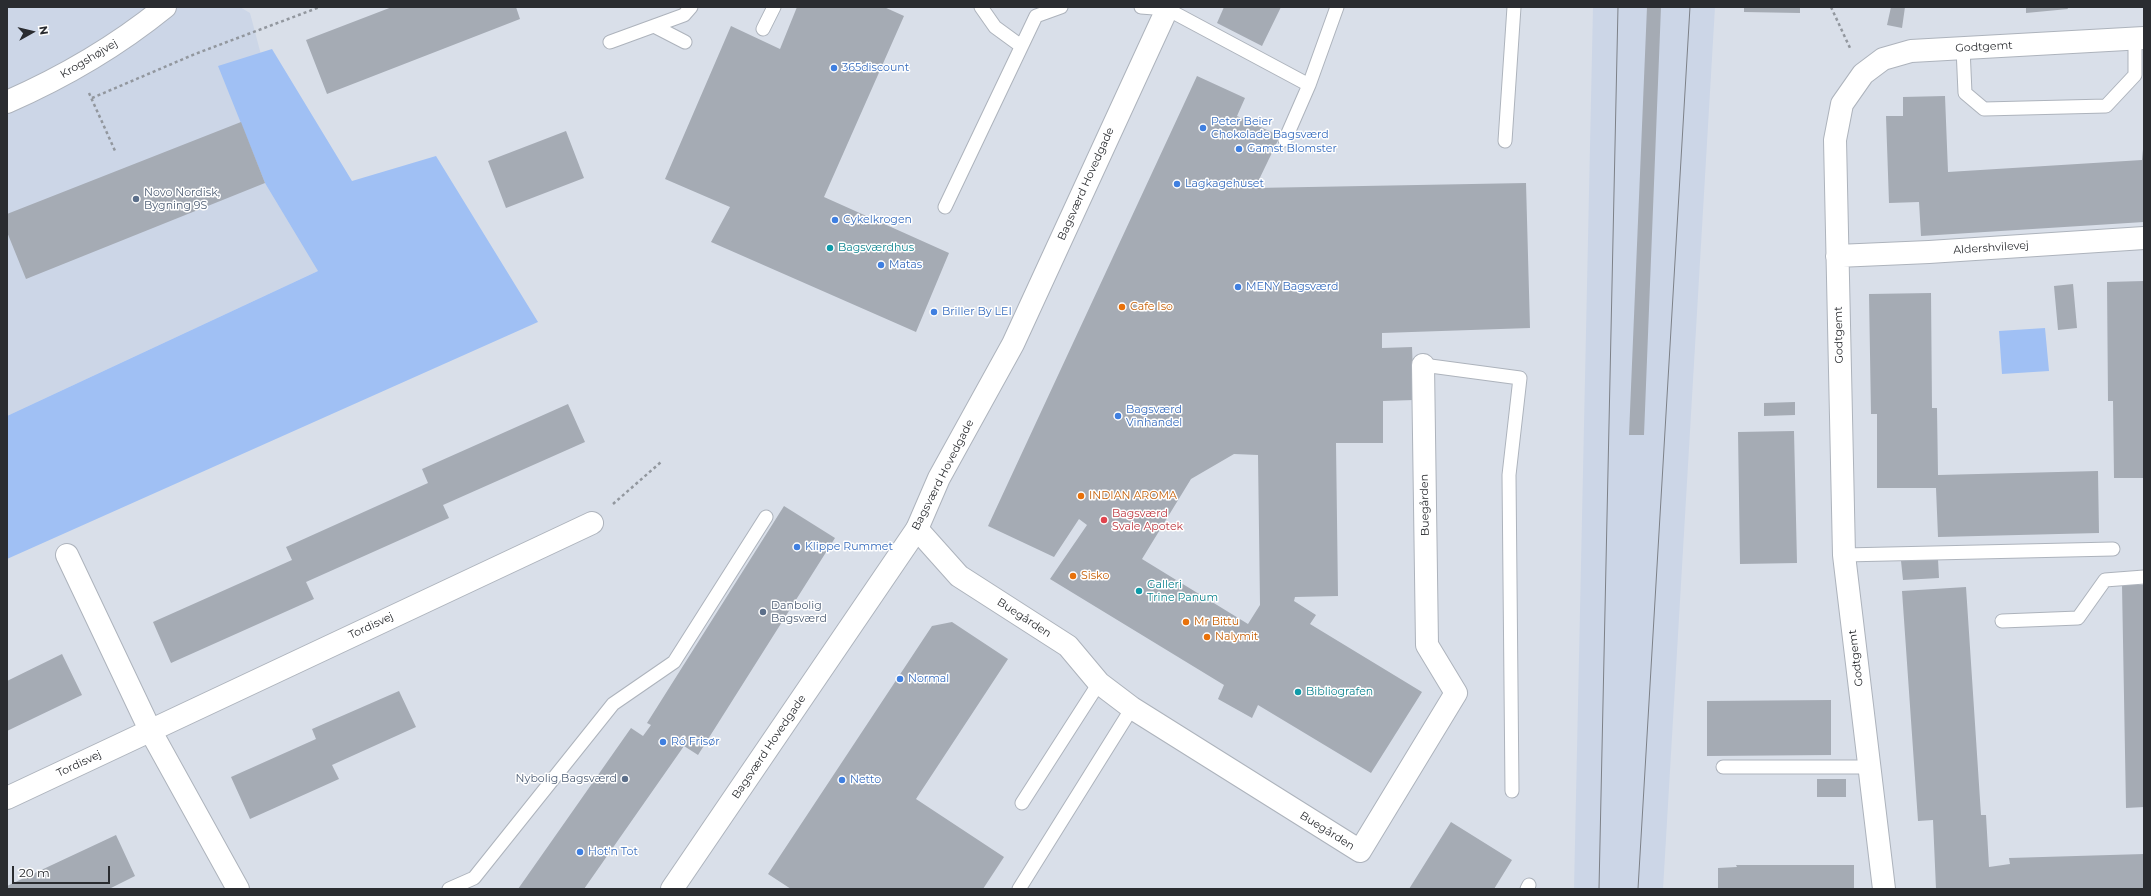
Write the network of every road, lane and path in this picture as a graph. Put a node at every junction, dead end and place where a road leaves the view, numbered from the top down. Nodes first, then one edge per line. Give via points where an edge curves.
1 (165, 7) edge
2 (320, 7) edge
3 (691, 7) edge
4 (774, 7) edge
5 (981, 7) edge
6 (1061, 7) edge
7 (1141, 7) edge
8 (1337, 7) edge
9 (1514, 7) edge
10 (1830, 7) edge
11 (1167, 8) edge
12 (654, 26) junction
13 (763, 30) dead end
14 (2139, 38) edge
15 (610, 42) dead end
16 (685, 42) dead end
17 (1021, 46) junction
18 (1963, 48) junction
19 (1863, 74) junction
20 (1310, 85) junction
21 (92, 98) dead end
22 (7, 102) edge
23 (96, 108) dead end
24 (1285, 140) dead end
25 (1505, 141) dead end
26 (116, 153) dead end
27 (945, 207) dead end
28 (2144, 238) edge
29 (1837, 256) junction
30 (1423, 365) joint
31 (661, 462) dead end
32 (766, 517) dead end
33 (592, 523) joint
34 (917, 529) junction
35 (2113, 549) dead end
36 (67, 555) dead end
37 (1844, 555) junction
38 (2144, 577) edge
39 (2002, 621) dead end
40 (1099, 683) junction
41 (1132, 708) junction
42 (150, 730) junction
43 (1724, 767) dead end
44 (1869, 767) junction
45 (1512, 791) dead end
46 (7, 798) edge
47 (1022, 803) dead end
48 (238, 889) edge
49 (449, 889) edge
50 (672, 889) edge
51 (1019, 889) edge
52 (1884, 889) edge

1 - 22 street, Krogshøjvej via 143,25 78,68
2 - 21 path via 195,54
3 - 12 lane via 684,15
4 - 13 lane
5 - 17 lane via 994,26
6 - 17 lane via 1036,16
7 - 11 lane
8 - 20 lane
9 - 25 lane
10 - 19 path
11 - 20 lane
11 - 34 street, Bagsværd Hovedgade via 1013,344 940,478
12 - 15 lane
12 - 16 lane
14 - 18 street, Godtgemt
14 - 18 lane via 2135,75 2106,106 1984,109 1965,94
17 - 27 lane
18 - 19 street, Godtgemt via 1911,51 1883,59
19 - 29 street, Godtgemt via 1842,104 1835,140
20 - 24 lane
23 - 26 path
28 - 29 street, Aldershvilevej
29 - 37 street, Godtgemt
30 - 41 street, Buegården via 1427,645 1456,693 1360,851
30 - 45 lane, Buegården via 1520,378 1509,475
31 - 33 path
32 - 49 lane via 674,662 613,704 474,878
33 - 42 street, Tordisvej
34 - 40 street, Buegården via 959,576 1068,646
34 - 50 street, Bagsværd Hovedgade
35 - 37 lane
36 - 42 street
37 - 44 street, Godtgemt
38 - 39 lane via 2105,580 2078,618
40 - 41 street, Buegården
40 - 47 lane
41 - 51 lane
42 - 46 street, Tordisvej
42 - 48 street
43 - 44 lane
44 - 52 street, Godtgemt

